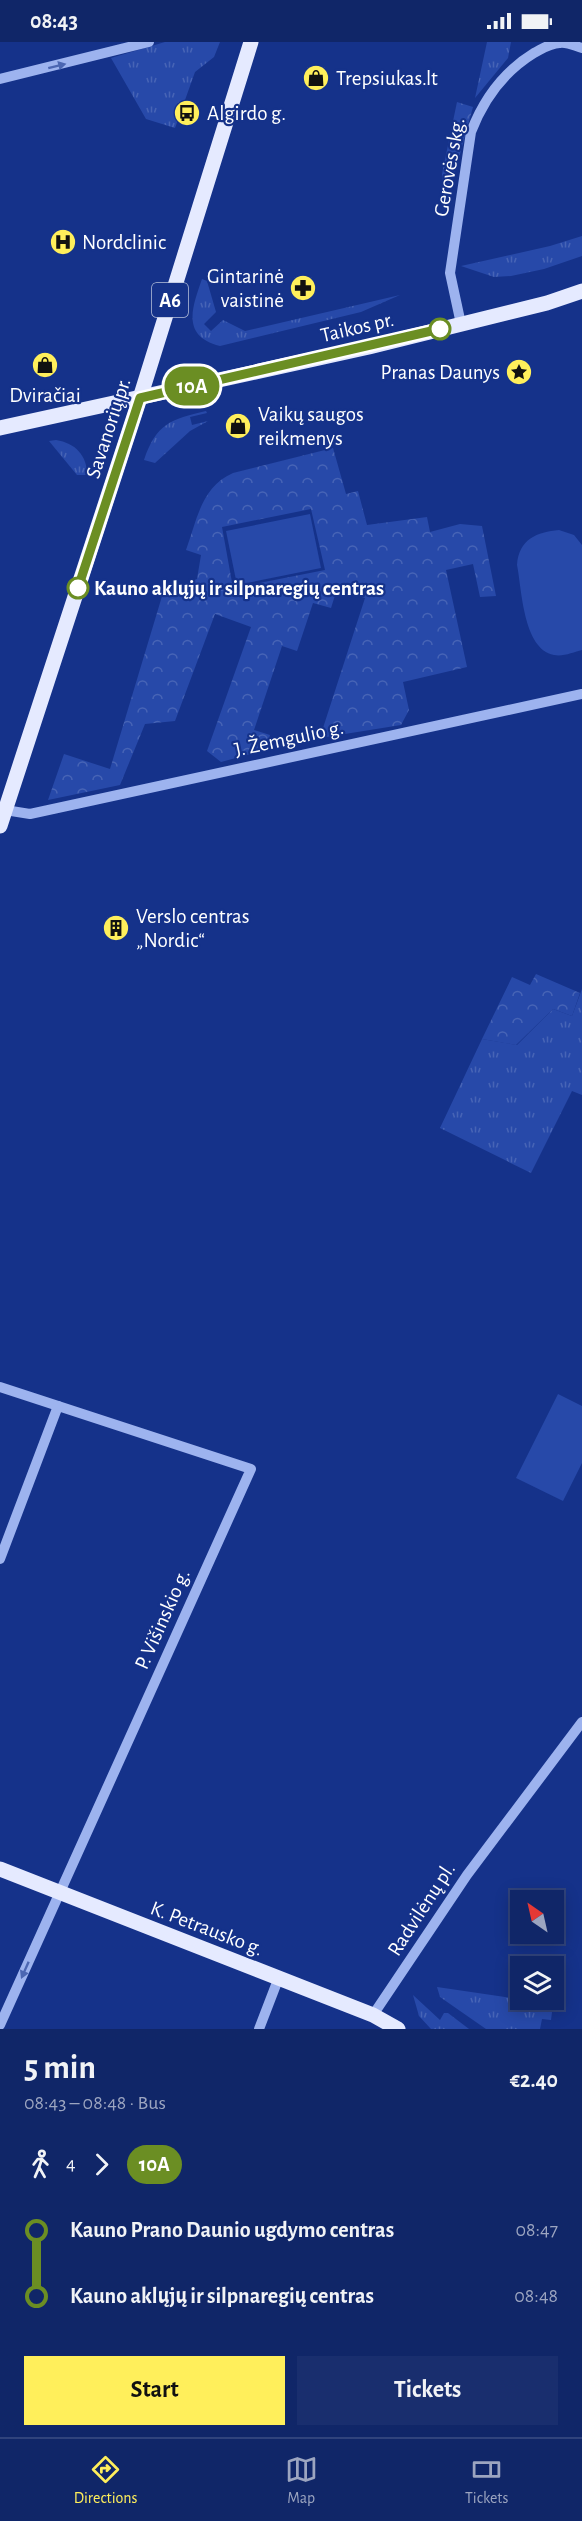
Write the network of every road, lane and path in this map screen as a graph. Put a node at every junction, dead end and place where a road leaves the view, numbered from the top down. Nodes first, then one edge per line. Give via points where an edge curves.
1 (149, 42) edge
2 (251, 42) edge
3 (582, 48) edge
4 (0, 79) edge
5 (582, 291) edge
6 (461, 324) junction
7 (140, 398) junction
8 (0, 428) edge
9 (582, 694) edge
10 (5, 810) junction
11 (0, 825) edge
12 (0, 1387) edge
13 (58, 1406) junction
14 (0, 1559) edge
15 (582, 1722) edge
16 (0, 1869) edge
17 (60, 1892) junction
18 (279, 1977) junction
19 (373, 2015) junction
20 (0, 2025) edge
21 (259, 2029) edge
22 (398, 2029) edge

4 -> 1 street
2 - 7 main road, Savanorių pr. / A6
3 - 6 street, Gerovės skg. via 566,43 546,46 504,75 479,110 471,132 450,273
5 - 6 main road, Taikos pr.
6 - 7 main road, Taikos pr.
7 - 8 main road, Taikos pr.
7 - 10 main road, Savanorių pr. / A6
9 - 10 street, J. Žemgulio g. via 30,814
10 - 11 main road, Savanorių pr. / A6
12 - 13 street, P. Višinskio g.
13 - 14 street
13 - 17 street, P. Višinskio g. via 251,1469
15 - 19 street, Radvilėnų pl. via 466,1875
16 - 17 main road, K. Petrausko g.
17 - 18 main road, K. Petrausko g.
17 -> 20 street, P. Višinskio g.
18 - 19 main road, K. Petrausko g.
18 - 21 street
19 - 22 main road, K. Petrausko g.

